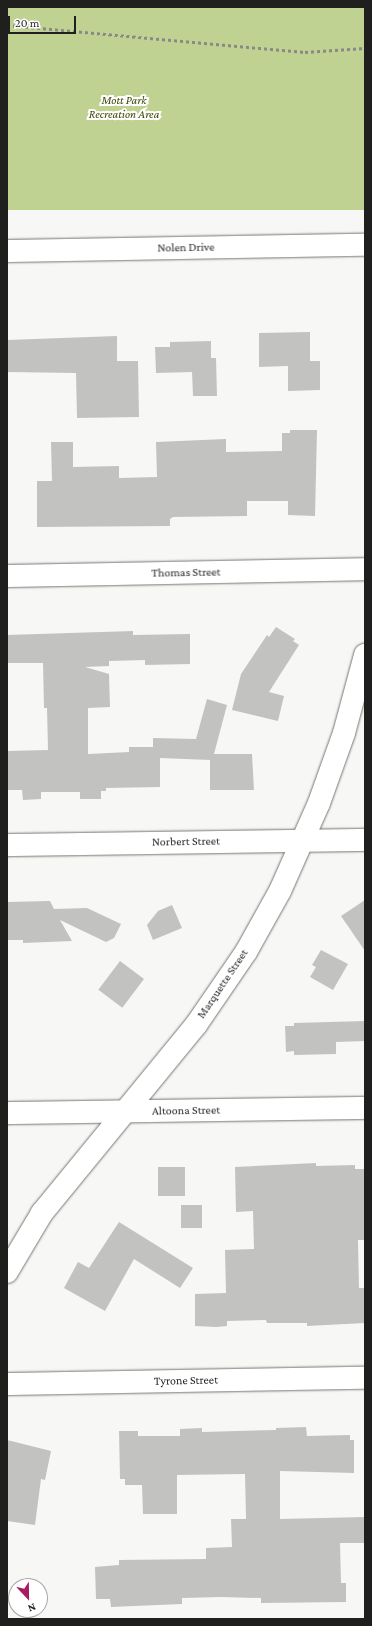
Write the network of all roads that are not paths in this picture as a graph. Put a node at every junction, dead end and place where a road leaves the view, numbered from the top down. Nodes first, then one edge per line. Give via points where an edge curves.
1 (365, 245) edge
2 (7, 251) edge
3 (365, 569) edge
4 (7, 576) edge
5 (365, 655) edge
6 (303, 840) junction
7 (365, 840) edge
8 (7, 845) edge
9 (365, 1108) edge
10 (123, 1112) junction
11 (7, 1113) edge
12 (7, 1272) edge
13 (365, 1378) edge
14 (7, 1384) edge

1 - 2 street, Nolen Drive
3 - 4 street, Thomas Street
5 - 6 street, Marquette Street via 336,759
6 - 7 street, Norbert Street
6 - 8 street, Norbert Street
6 - 10 street, Marquette Street via 280,891 222,990 171,1057
9 - 10 street, Altoona Street
10 - 11 street, Altoona Street
10 - 12 street, Marquette Street via 42,1213
13 - 14 street, Tyrone Street

